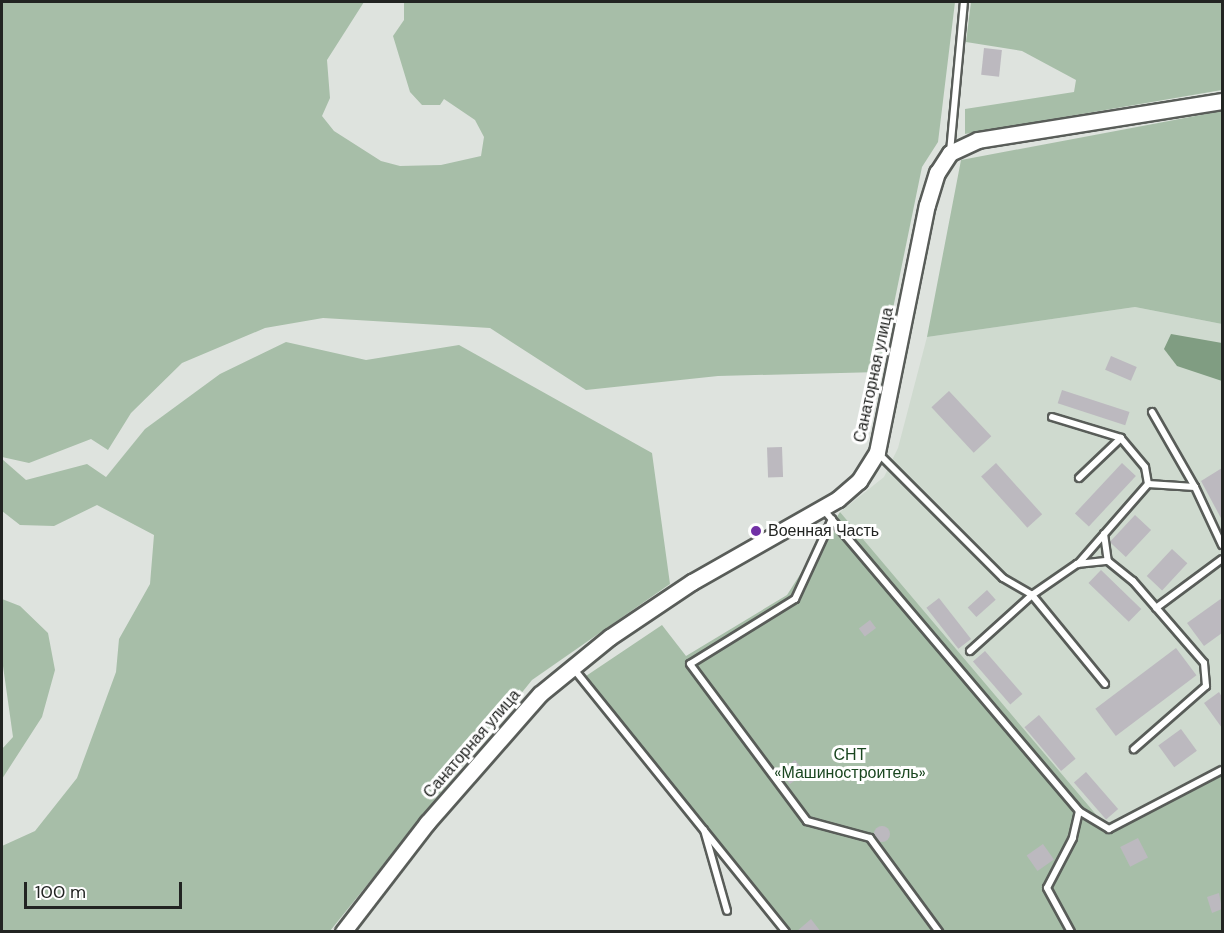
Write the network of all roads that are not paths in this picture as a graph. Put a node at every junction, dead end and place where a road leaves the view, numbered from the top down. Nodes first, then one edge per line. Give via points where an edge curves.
1 (964, 2) edge
2 (1222, 101) edge
3 (950, 153) junction
4 (1152, 412) dead end
5 (1052, 417) dead end
6 (1121, 438) junction
7 (877, 452) junction
8 (1079, 478) dead end
9 (1148, 484) junction
10 (1195, 487) junction
11 (827, 514) junction
12 (1104, 534) junction
13 (1222, 545) edge
14 (1222, 559) edge
15 (1108, 561) junction
16 (1077, 564) junction
17 (1032, 595) junction
18 (1156, 608) junction
19 (970, 651) dead end
20 (572, 667) junction
21 (1105, 684) dead end
22 (1134, 749) dead end
23 (1222, 770) edge
24 (1079, 811) junction
25 (700, 821) junction
26 (727, 912) dead end
27 (343, 932) edge
28 (786, 932) edge
29 (939, 932) edge
30 (1071, 932) edge

1 - 3 lane
2 - 3 street via 978,140
3 - 7 street, Санаторная улица via 931,191
4 - 10 lane
5 - 6 lane
6 - 8 lane
6 - 9 lane via 1145,467
7 - 11 street, Санаторная улица via 859,481
7 - 17 lane via 1004,578
9 - 10 lane
9 - 12 lane
10 - 13 lane
11 - 20 street, Санаторная улица via 692,582
11 - 24 lane
11 - 29 lane via 795,599 690,664 807,821 870,838
12 - 15 lane
12 - 16 lane
14 - 18 lane
15 - 16 lane
15 - 18 lane
16 - 17 lane
17 - 19 lane
17 - 21 lane
18 - 22 lane via 1204,663 1206,686
20 - 25 lane
20 - 27 street, Санаторная улица via 506,728
23 - 24 lane via 1109,829
24 - 30 lane via 1073,838 1047,888 1054,910
25 - 26 lane
25 - 28 lane

